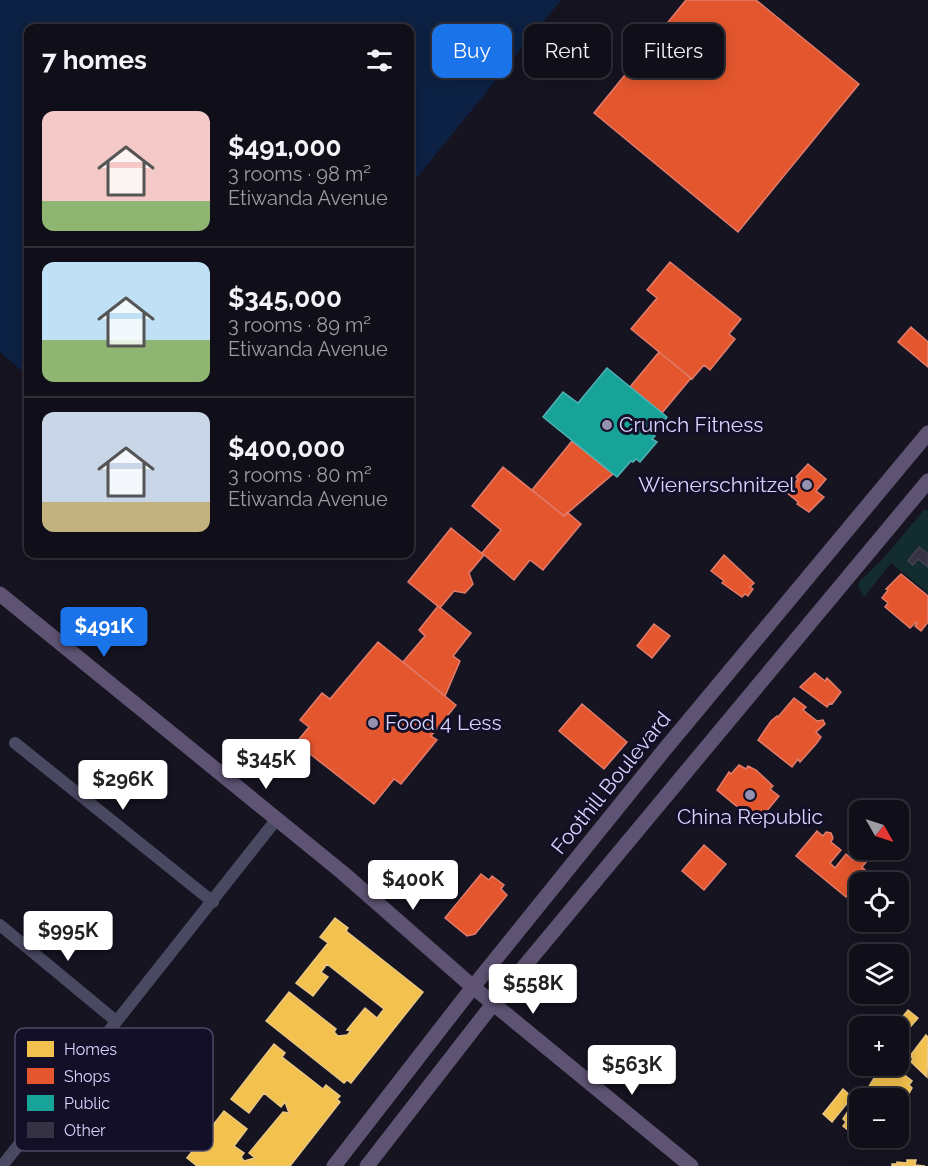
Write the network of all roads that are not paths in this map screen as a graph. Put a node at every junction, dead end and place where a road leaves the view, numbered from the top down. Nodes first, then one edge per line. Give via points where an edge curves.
1 (928, 433) edge
2 (928, 481) edge
3 (0, 594) edge
4 (15, 743) dead end
5 (276, 820) junction
6 (213, 902) junction
7 (0, 925) edge
8 (473, 987) junction
9 (493, 1004) junction
10 (116, 1021) junction
11 (110, 1028) edge
12 (15, 1149) edge
13 (2, 1166) edge
14 (334, 1166) edge
15 (367, 1166) edge
16 (691, 1166) edge

1 - 8 main road, Foothill Boulevard
2 - 9 main road
3 - 5 main road
4 - 6 street
5 - 6 street
5 - 8 main road
6 - 10 street
7 - 10 street
8 - 9 main road
8 - 14 main road, Foothill Boulevard
9 - 15 main road
9 - 16 main road
10 - 11 street
12 - 13 street

